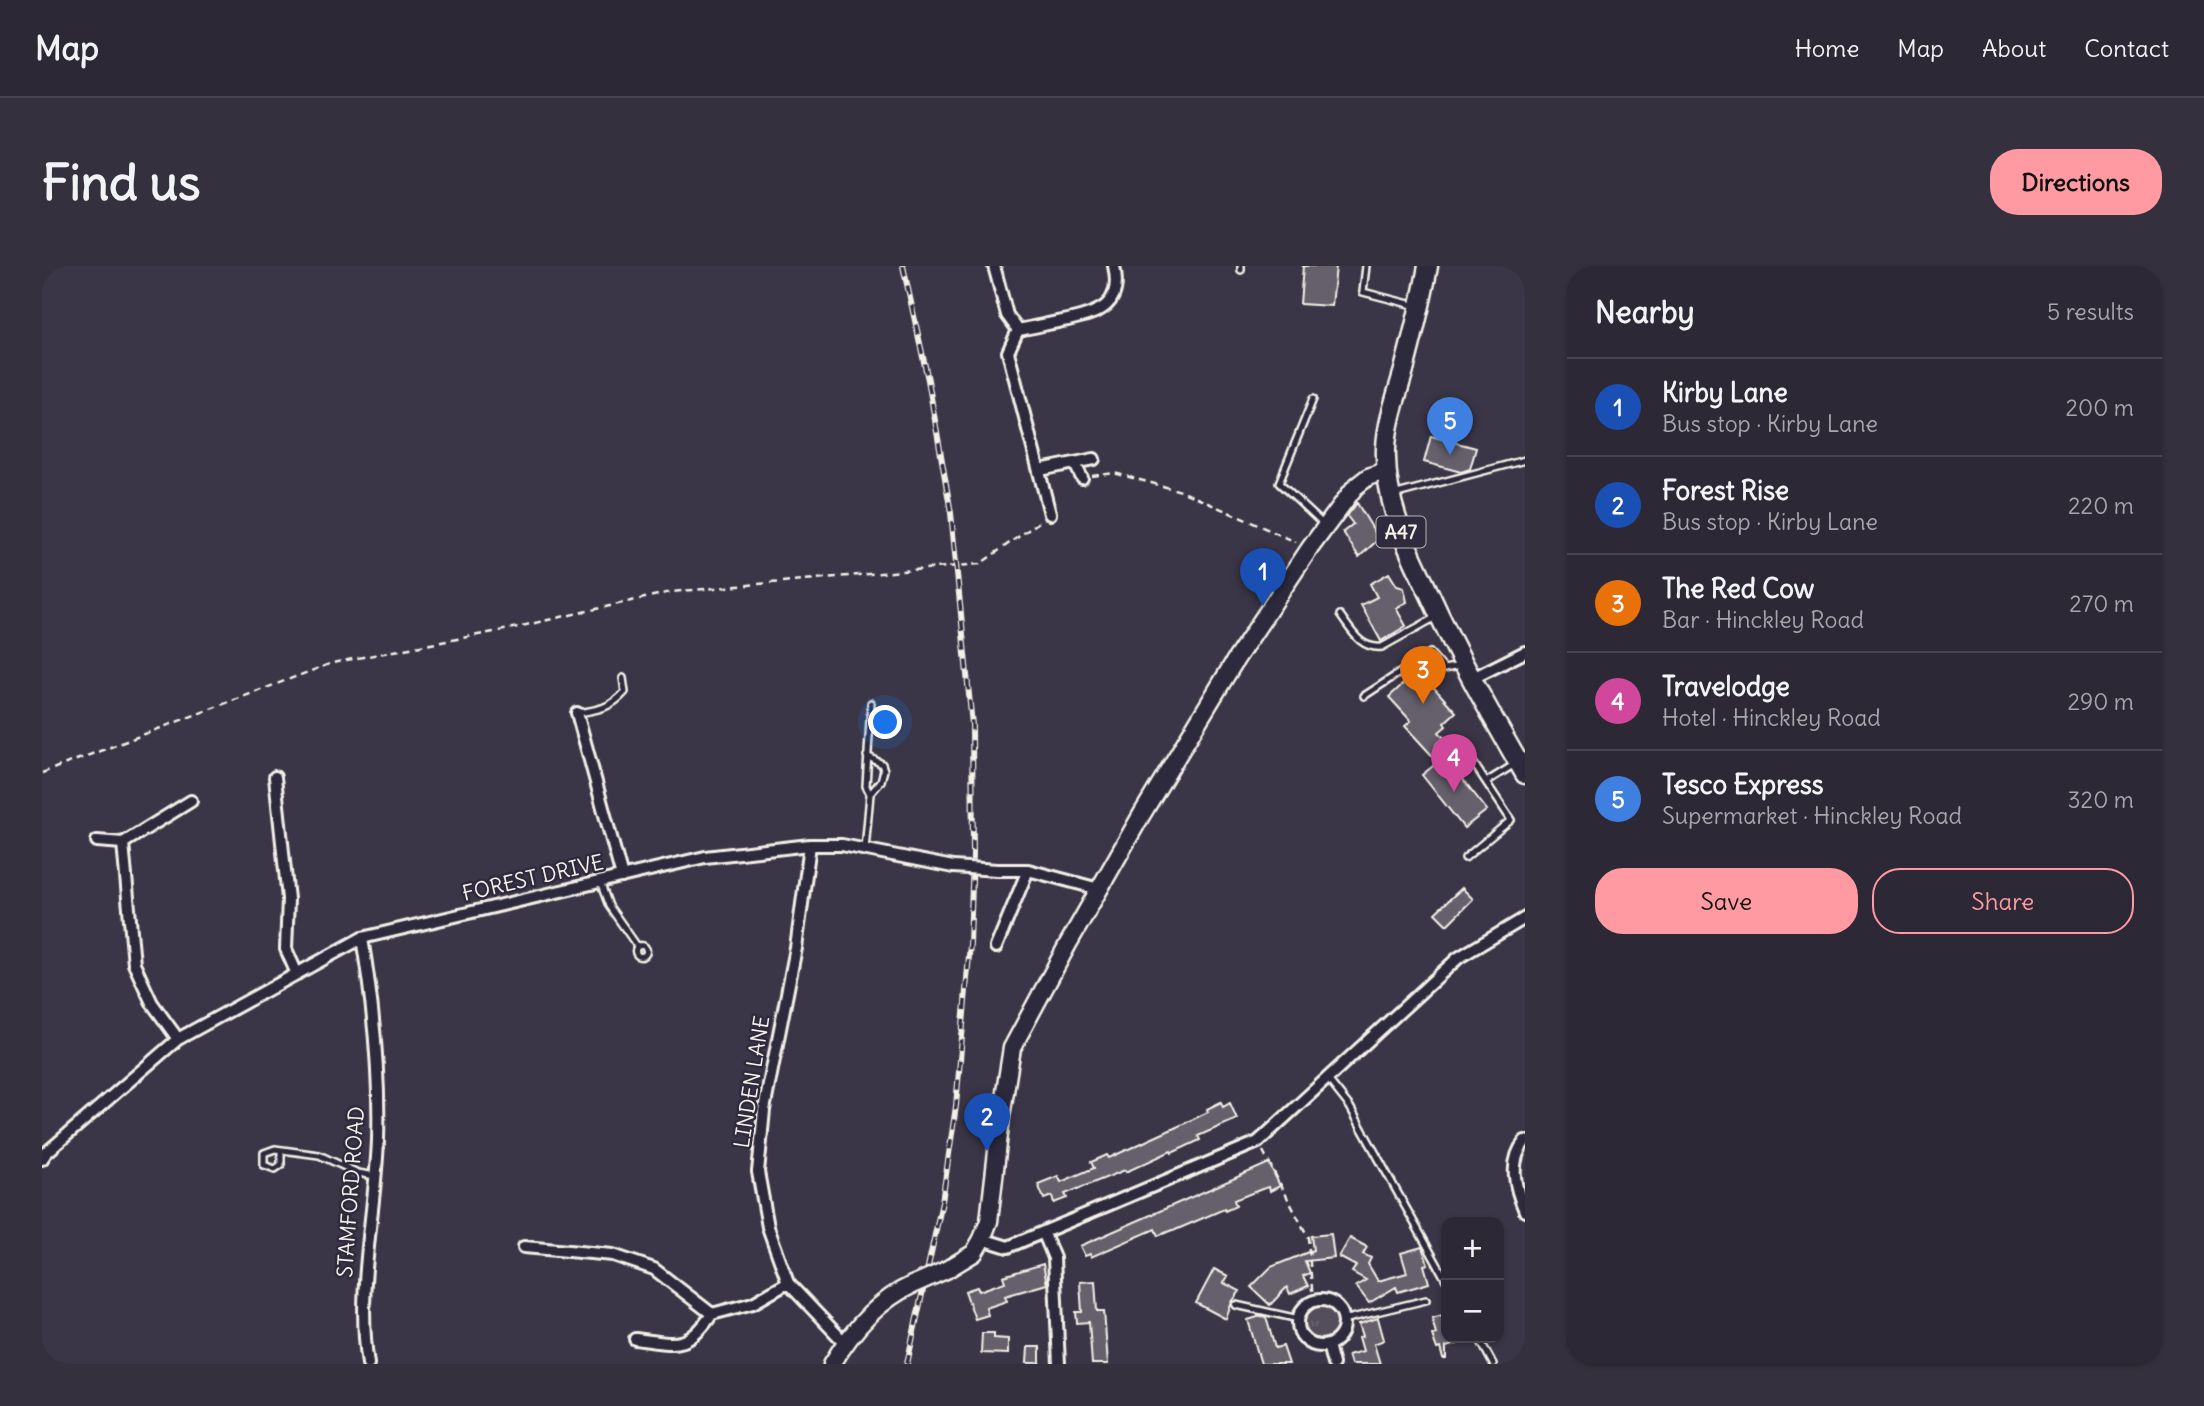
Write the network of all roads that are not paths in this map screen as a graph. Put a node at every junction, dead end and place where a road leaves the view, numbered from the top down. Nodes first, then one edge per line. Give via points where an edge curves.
1 (994, 266) edge
2 (1114, 266) edge
3 (1366, 266) edge
4 (1429, 266) edge
5 (1421, 307) junction
6 (1018, 330) junction
7 (1313, 400) dead end
8 (1094, 459) dead end
9 (1525, 460) edge
10 (1075, 464) junction
11 (1040, 470) junction
12 (1387, 470) junction
13 (1082, 478) road end
14 (1390, 496) junction
15 (1050, 514) road end
16 (1325, 526) junction
17 (1340, 615) dead end
18 (1439, 616) junction
19 (1525, 652) edge
20 (1467, 672) junction
21 (623, 678) dead end
22 (1364, 696) dead end
23 (871, 703) dead end
24 (578, 713) joint
25 (1459, 741) dead end
26 (867, 756) junction
27 (1521, 768) edge
28 (275, 777) dead end
29 (1486, 782) junction
30 (870, 794) junction
31 (191, 801) dead end
32 (97, 841) dead end
33 (124, 843) junction
34 (810, 845) junction
35 (865, 850) junction
36 (1465, 858) dead end
37 (1028, 870) junction
38 (622, 877) junction
39 (600, 882) junction
40 (1099, 889) junction
41 (1525, 918) edge
42 (362, 938) junction
43 (637, 946) dead end
44 (996, 947) dead end
45 (297, 974) junction
46 (178, 1039) junction
47 (1326, 1078) junction
48 (1525, 1141) edge
49 (281, 1151) dead end
50 (43, 1154) edge
51 (374, 1176) junction
52 (1525, 1211) edge
53 (1044, 1234) junction
54 (982, 1239) junction
55 (524, 1247) dead end
56 (1441, 1271) edge
57 (788, 1283) junction
58 (1426, 1300) dead end
59 (1236, 1305) dead end
60 (712, 1314) junction
61 (1299, 1319) junction
62 (1343, 1320) junction
63 (635, 1339) dead end
64 (845, 1343) junction
65 (1482, 1343) edge
66 (1328, 1345) junction
67 (368, 1364) edge
68 (832, 1364) edge
69 (1059, 1364) edge
70 (1333, 1364) edge
71 (1493, 1364) edge

1 - 6 street via 1007,315
2 - 6 street via 1114,295 1107,306 1092,314
3 - 5 lane via 1363,292
4 - 5 main road, A47
5 - 12 main road, A47 via 1390,423
6 - 11 street via 1008,352
7 - 16 lane via 1279,483
8 - 10 street
9 - 14 lane
10 - 11 street
10 - 13 street
11 - 15 street
12 - 14 main road, A47
12 - 16 street via 1355,487
14 - 18 main road, A47
16 - 40 street via 1236,659
17 - 18 lane via 1362,643 1375,648
18 - 20 main road, A47
19 - 20 street
20 - 22 lane via 1444,669 1430,653
20 - 27 main road, A47
21 - 24 lane via 625,692 617,701 603,710
23 - 26 lane
24 - 38 street
25 - 29 lane
26 - 30 lane
26 - 30 lane via 884,770
27 - 29 lane
28 - 45 street via 288,899 286,949
29 - 36 lane via 1511,820
30 - 35 lane
31 - 33 street
32 - 33 street
33 - 46 street via 134,964 152,1003
34 - 35 street, FOREST DRIVE
34 - 38 street, FOREST DRIVE via 705,857
34 - 57 street, LINDEN LANE via 796,948 764,1110 758,1172 768,1227
35 - 37 street, FOREST DRIVE, bridge via 953,867
37 - 40 street, FOREST DRIVE
37 - 44 street
38 - 39 street, FOREST DRIVE
39 - 42 street, FOREST DRIVE
39 - 43 lane via 609,906
40 - 54 street via 1012,1048 989,1221
41 - 47 street via 1458,958
42 - 45 street, FOREST DRIVE
42 - 51 street, STAMFORD ROAD via 376,1071
45 - 46 street, FOREST DRIVE
46 - 50 street, FOREST DRIVE
47 - 53 street via 1258,1142
47 - 56 lane via 1350,1107
48 - 52 street via 1514,1166 1516,1189
49 - 51 lane via 319,1155
51 - 67 street, STAMFORD ROAD via 365,1289
53 - 54 street via 1008,1247
53 - 69 street via 1054,1258
54 - 64 street, bridge via 974,1253 885,1301
55 - 60 street via 613,1255 654,1269
57 - 60 street via 752,1303
57 - 64 street, LINDEN LANE
58 - 62 lane
59 - 61 lane
60 - 63 street via 698,1335 676,1344
61 - 62 street via 1306,1306 1327,1301 1339,1309
61 - 66 street via 1306,1340
62 - 66 street via 1340,1336
64 - 68 street
65 - 71 lane
66 - 70 street

